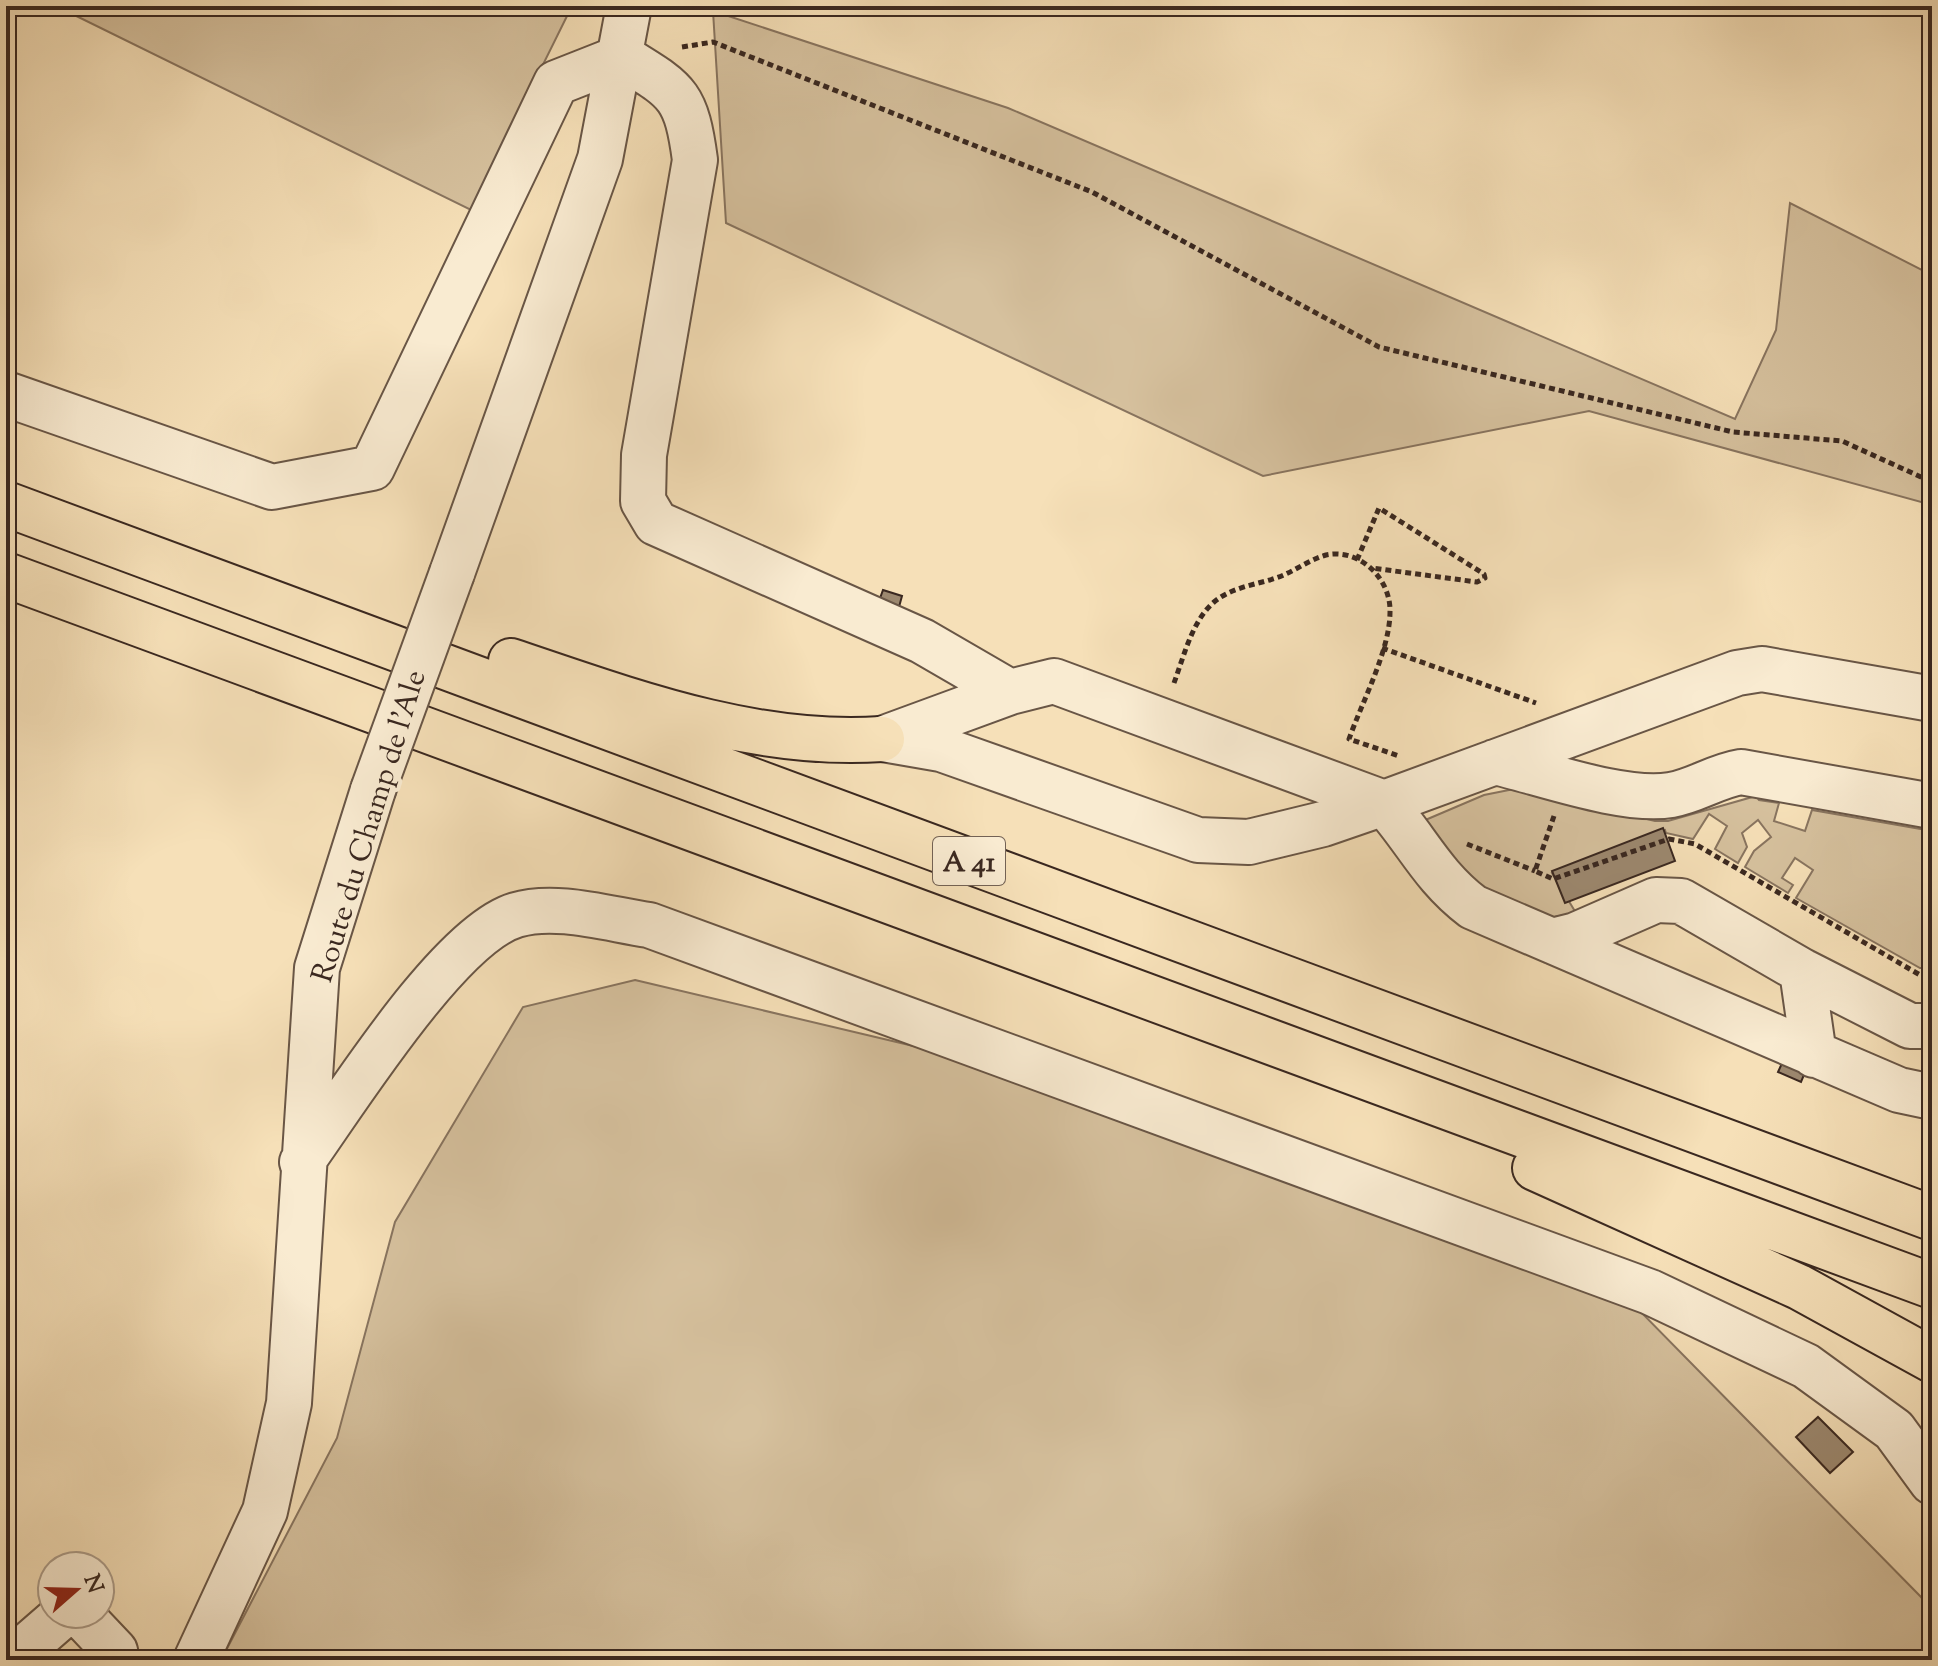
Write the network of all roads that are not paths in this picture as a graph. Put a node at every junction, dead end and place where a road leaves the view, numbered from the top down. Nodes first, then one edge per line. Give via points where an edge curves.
1 (629, 6) edge
2 (622, 57) junction
3 (6, 394) edge
4 (6, 492) edge
5 (6, 504) edge
6 (6, 575) edge
7 (1010, 692) junction
8 (1932, 699) edge
9 (882, 739) junction
10 (1495, 762) junction
11 (1384, 803) junction
12 (1932, 806) edge
13 (1552, 941) junction
14 (1802, 971) junction
15 (1114, 985) junction
16 (1932, 1026) edge
17 (1814, 1055) junction
18 (1932, 1097) edge
19 (302, 1162) junction
20 (1932, 1218) edge
21 (1932, 1286) edge
22 (1932, 1360) edge
23 (1932, 1482) edge
24 (46, 1630) edge
25 (95, 1630) edge
26 (11, 1660) edge
27 (117, 1660) edge
28 (196, 1660) edge

1 - 2 street, Route du Champ de l'Ale
2 - 3 street via 556,83 372,468 272,487
2 - 7 street via 672,88 690,122 695,160 644,455 643,501 656,523 922,641
2 - 19 street, Route du Champ de l'Ale, bridge via 600,159 373,790 317,968
4 - 9 highway via 687,716 798,739
5 - 20 highway, A 41
6 - 15 highway, A 41
7 - 9 street
7 - 11 street via 1054,681
8 - 10 street via 1762,669 1737,673
9 - 11 street via 941,749 1198,840 1277,837
10 - 11 street
10 - 12 street via 1631,795 1671,795 1741,772
11 - 13 street via 1444,885 1473,907
13 - 14 street via 1656,900 1681,901
13 - 17 street
14 - 16 street via 1910,1026
14 - 17 street
15 - 21 highway, A 41
15 - 22 highway via 1799,1287
17 - 18 street via 1899,1090
19 - 23 street via 430,986 465,946 490,928 516,915 554,912 649,925 1650,1292 1806,1366 1894,1430
19 - 28 street, Route du Champ de l'Ale via 289,1403 277,1467 265,1511
24 - 26 street
25 - 27 street

